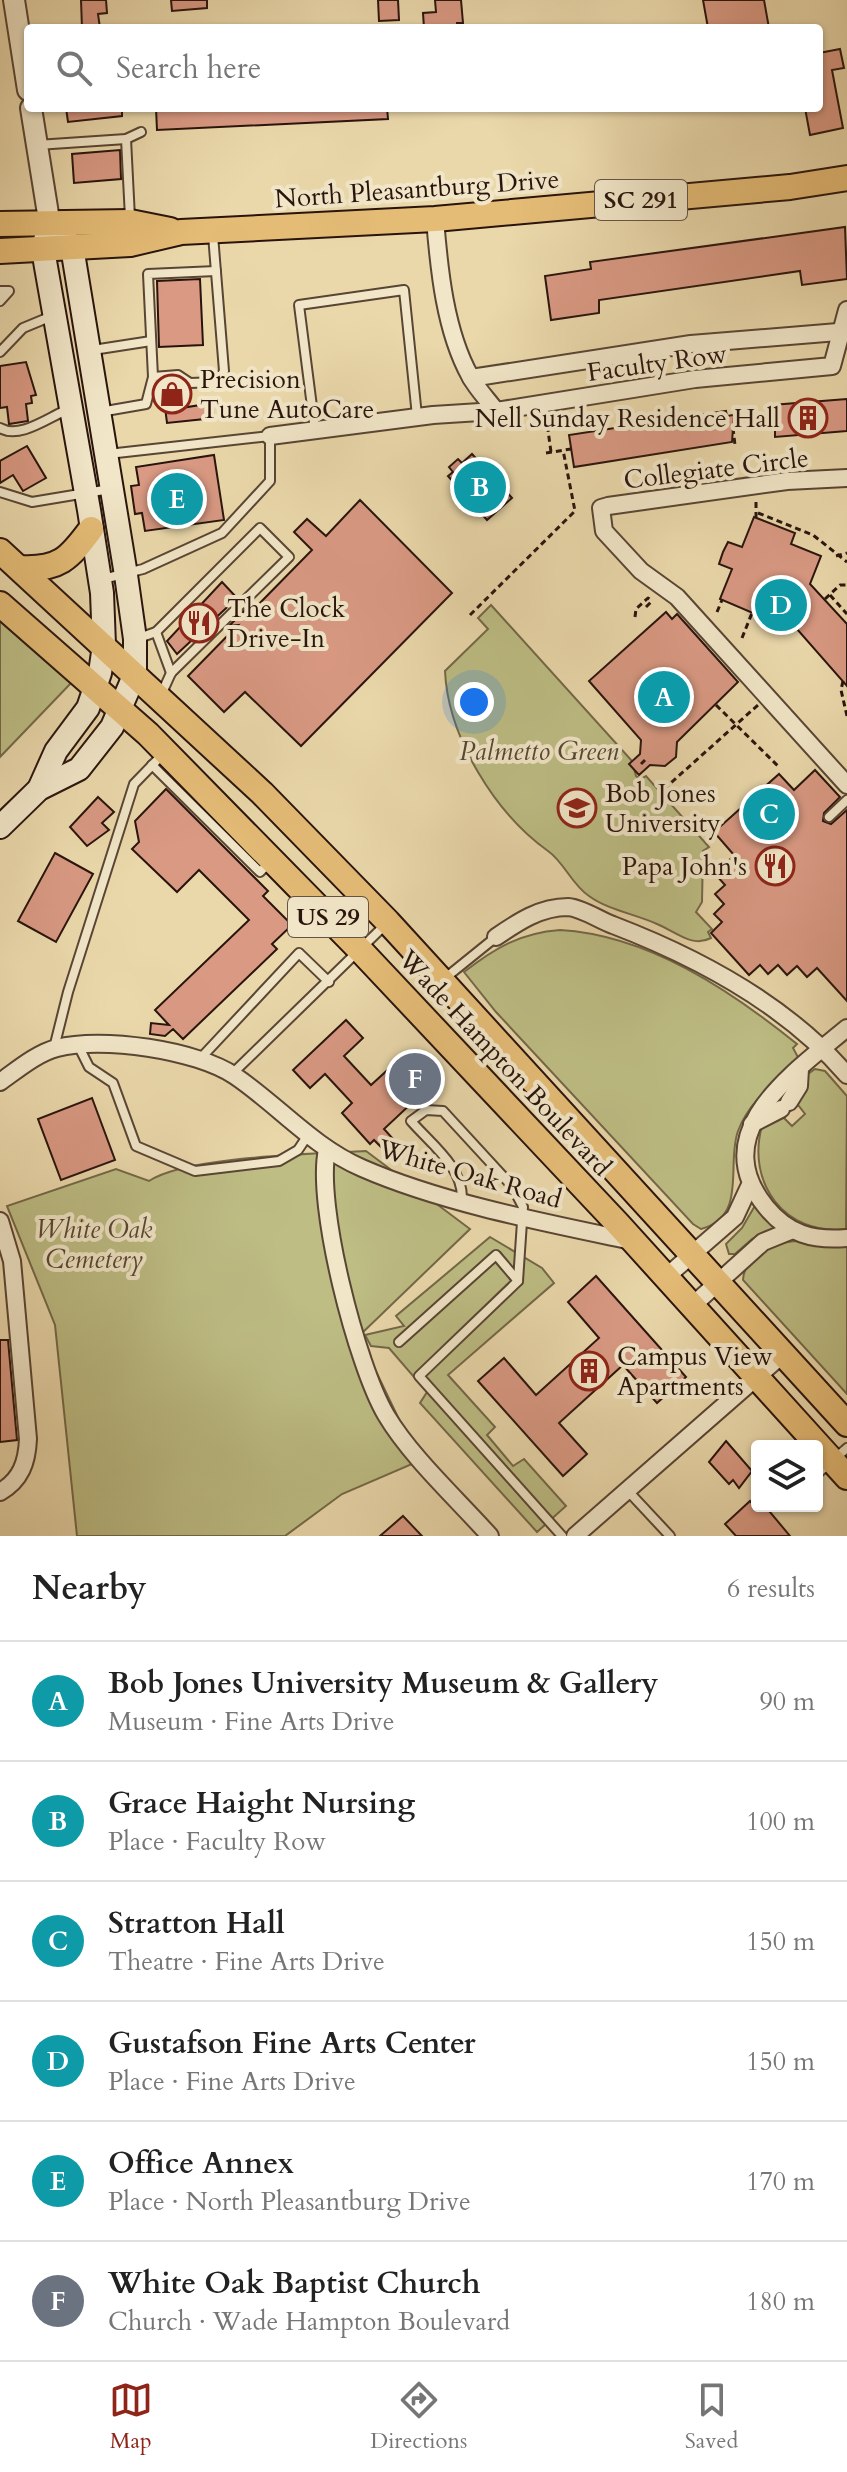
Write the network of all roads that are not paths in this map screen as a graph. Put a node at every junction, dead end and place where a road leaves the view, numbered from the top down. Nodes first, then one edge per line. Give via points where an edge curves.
1 (14, 0) edge
2 (24, 64) edge
3 (32, 112) edge
4 (141, 132) dead end
5 (126, 139) junction
6 (36, 146) junction
7 (847, 178) edge
8 (435, 219) junction
9 (49, 220) junction
10 (130, 222) junction
11 (0, 224) edge
12 (213, 230) junction
13 (181, 232) junction
14 (72, 247) junction
15 (43, 249) junction
16 (0, 251) edge
17 (216, 271) junction
18 (0, 291) edge
19 (0, 301) edge
20 (847, 310) edge
21 (53, 316) junction
22 (838, 332) junction
23 (151, 341) junction
24 (88, 351) junction
25 (0, 352) edge
26 (153, 377) junction
27 (471, 378) junction
28 (69, 409) junction
29 (496, 411) junction
30 (100, 413) junction
31 (417, 417) junction
32 (0, 428) edge
33 (315, 430) junction
34 (270, 436) junction
35 (107, 454) junction
36 (847, 478) edge
37 (111, 489) junction
38 (0, 492) edge
39 (85, 493) junction
40 (91, 529) junction
41 (0, 551) edge
42 (20, 568) junction
43 (126, 575) junction
44 (100, 580) junction
45 (0, 604) edge
46 (146, 636) junction
47 (104, 645) junction
48 (171, 673) junction
49 (135, 674) junction
50 (96, 691) junction
51 (160, 698) junction
52 (121, 712) junction
53 (201, 737) junction
54 (165, 760) junction
55 (847, 785) edge
56 (39, 789) junction
57 (847, 800) edge
58 (829, 817) dead end
59 (0, 827) edge
60 (307, 839) junction
61 (275, 864) junction
62 (388, 922) junction
63 (496, 937) joint
64 (361, 951) junction
65 (329, 982) junction
66 (441, 982) junction
67 (847, 1028) edge
68 (78, 1044) junction
69 (54, 1048) junction
70 (823, 1048) junction
71 (199, 1061) junction
72 (800, 1069) junction
73 (232, 1074) junction
74 (847, 1075) edge
75 (0, 1082) edge
76 (752, 1124) junction
77 (308, 1135) junction
78 (592, 1147) junction
79 (327, 1150) junction
80 (569, 1172) junction
81 (749, 1187) junction
82 (462, 1199) junction
83 (523, 1215) junction
84 (0, 1221) edge
85 (790, 1231) junction
86 (847, 1238) edge
87 (633, 1242) junction
88 (692, 1255) junction
89 (666, 1277) junction
90 (518, 1281) junction
91 (718, 1284) junction
92 (692, 1306) junction
93 (399, 1342) dead end
94 (783, 1354) junction
95 (757, 1377) junction
96 (847, 1424) edge
97 (836, 1465) edge
98 (627, 1490) junction
99 (0, 1492) edge
100 (490, 1536) edge
101 (562, 1536) edge
102 (575, 1536) edge
103 (670, 1536) edge

1 - 2 street
3 - 6 street
4 - 5 lane
5 - 6 lane
5 - 10 lane
6 - 9 street
7 - 8 main road, North Pleasantburg Drive / SC 291
8 - 12 main road, North Pleasantburg Drive / SC 291
8 - 27 street via 451,322
9 - 10 main road, North Pleasantburg Drive / SC 291
9 - 11 main road, North Pleasantburg Drive
9 - 14 main road
9 - 15 main road
10 - 13 main road, North Pleasantburg Drive / SC 291
12 - 13 main road, North Pleasantburg Drive / SC 291
12 - 17 lane
13 - 14 main road, North Pleasantburg Drive / SC 291 via 130,244
14 - 15 main road, North Pleasantburg Drive
14 - 24 main road
15 - 16 main road, North Pleasantburg Drive
15 - 21 main road
17 - 23 lane via 148,274
17 - 26 lane via 224,371 218,382
18 - 19 lane via 9,291
20 - 22 street, Faculty Row
21 - 25 lane via 23,328
21 - 28 main road
22 - 27 street, Faculty Row via 691,344
22 - 29 street, Faculty Row via 832,366 695,379
23 - 24 lane
23 - 26 lane
24 - 30 main road
26 - 30 lane via 146,404
27 - 29 street
28 - 32 lane via 26,430
28 - 39 main road
29 - 31 street
30 - 35 main road
31 - 33 street
31 - 33 lane via 404,290 299,305
33 - 34 street
34 - 35 lane
34 - 43 lane via 270,481 222,533
35 - 37 main road
36 - 55 street, Collegiate Circle via 787,481 608,506 601,508 599,517 604,531 641,571 677,597
37 - 39 lane
37 - 43 main road
38 - 39 lane via 32,502
39 - 40 main road
40 - 42 main road via 66,561
40 - 44 main road
41 - 42 main road, Wade Hampton Boulevard / US 29
42 - 47 main road, Wade Hampton Boulevard / US 29
43 - 44 lane
43 - 46 main road
44 - 47 main road
45 - 50 main road, Wade Hampton Boulevard / US 29
46 - 48 lane
46 - 48 lane via 260,528 289,557
46 - 49 main road
47 - 49 main road, Wade Hampton Boulevard / US 29
47 - 50 main road
48 - 51 lane
49 - 51 main road, Wade Hampton Boulevard / US 29
49 - 52 main road
50 - 52 main road, Wade Hampton Boulevard / US 29
50 - 56 main road via 56,751
51 - 53 main road, Wade Hampton Boulevard / US 29
52 - 54 main road, Wade Hampton Boulevard / US 29
52 - 56 main road via 79,769
53 - 54 main road
53 - 60 main road, Wade Hampton Boulevard / US 29
54 - 61 main road, Wade Hampton Boulevard / US 29
54 - 69 lane via 134,784
56 - 59 main road
57 - 58 lane
60 - 61 main road
60 - 62 main road, Wade Hampton Boulevard / US 29
61 - 64 main road, Wade Hampton Boulevard / US 29
62 - 64 lane
62 - 66 main road, Wade Hampton Boulevard / US 29
63 - 66 lane
63 - 70 street via 547,909 572,907 716,972
64 - 65 lane
64 - 80 main road, Wade Hampton Boulevard / US 29
65 - 71 lane via 299,953
65 - 73 lane
66 - 78 main road, Wade Hampton Boulevard / US 29
67 - 70 street
68 - 69 street, White Oak Road
68 - 71 street, White Oak Road
68 - 77 lane via 89,1067 113,1083 136,1146 195,1171 279,1161 298,1150
69 - 75 street, White Oak Road
70 - 72 street
70 - 74 street
71 - 73 street, White Oak Road
72 - 76 street via 756,1112
72 - 76 street via 799,1086 785,1105
73 - 77 street, White Oak Road
76 - 81 street via 745,1161
77 - 79 street, White Oak Road
78 - 80 main road
78 - 88 main road, Wade Hampton Boulevard / US 29
79 - 82 street, White Oak Road via 363,1169
79 - 100 street via 327,1210 367,1373 393,1424
80 - 87 main road, Wade Hampton Boulevard / US 29
81 - 85 street
81 - 88 street via 735,1217
82 - 83 street, White Oak Road
82 - 83 lane via 454,1169 411,1121 426,1110 443,1111 512,1186
83 - 87 street, White Oak Road
83 - 90 lane
84 - 99 street via 12,1261 28,1439 17,1479
85 - 86 street via 817,1240
85 - 91 street via 763,1242
87 - 89 main road, Wade Hampton Boulevard / US 29
88 - 89 street
88 - 91 main road, Wade Hampton Boulevard / US 29
89 - 92 main road, Wade Hampton Boulevard / US 29
90 - 93 lane via 496,1255
90 - 101 lane via 419,1376
91 - 92 street
91 - 94 main road, Wade Hampton Boulevard / US 29
92 - 95 main road, Wade Hampton Boulevard / US 29
94 - 95 street
94 - 96 main road, Wade Hampton Boulevard / US 29
95 - 97 main road, Wade Hampton Boulevard / US 29
95 - 98 street
98 - 102 street
98 - 103 lane

